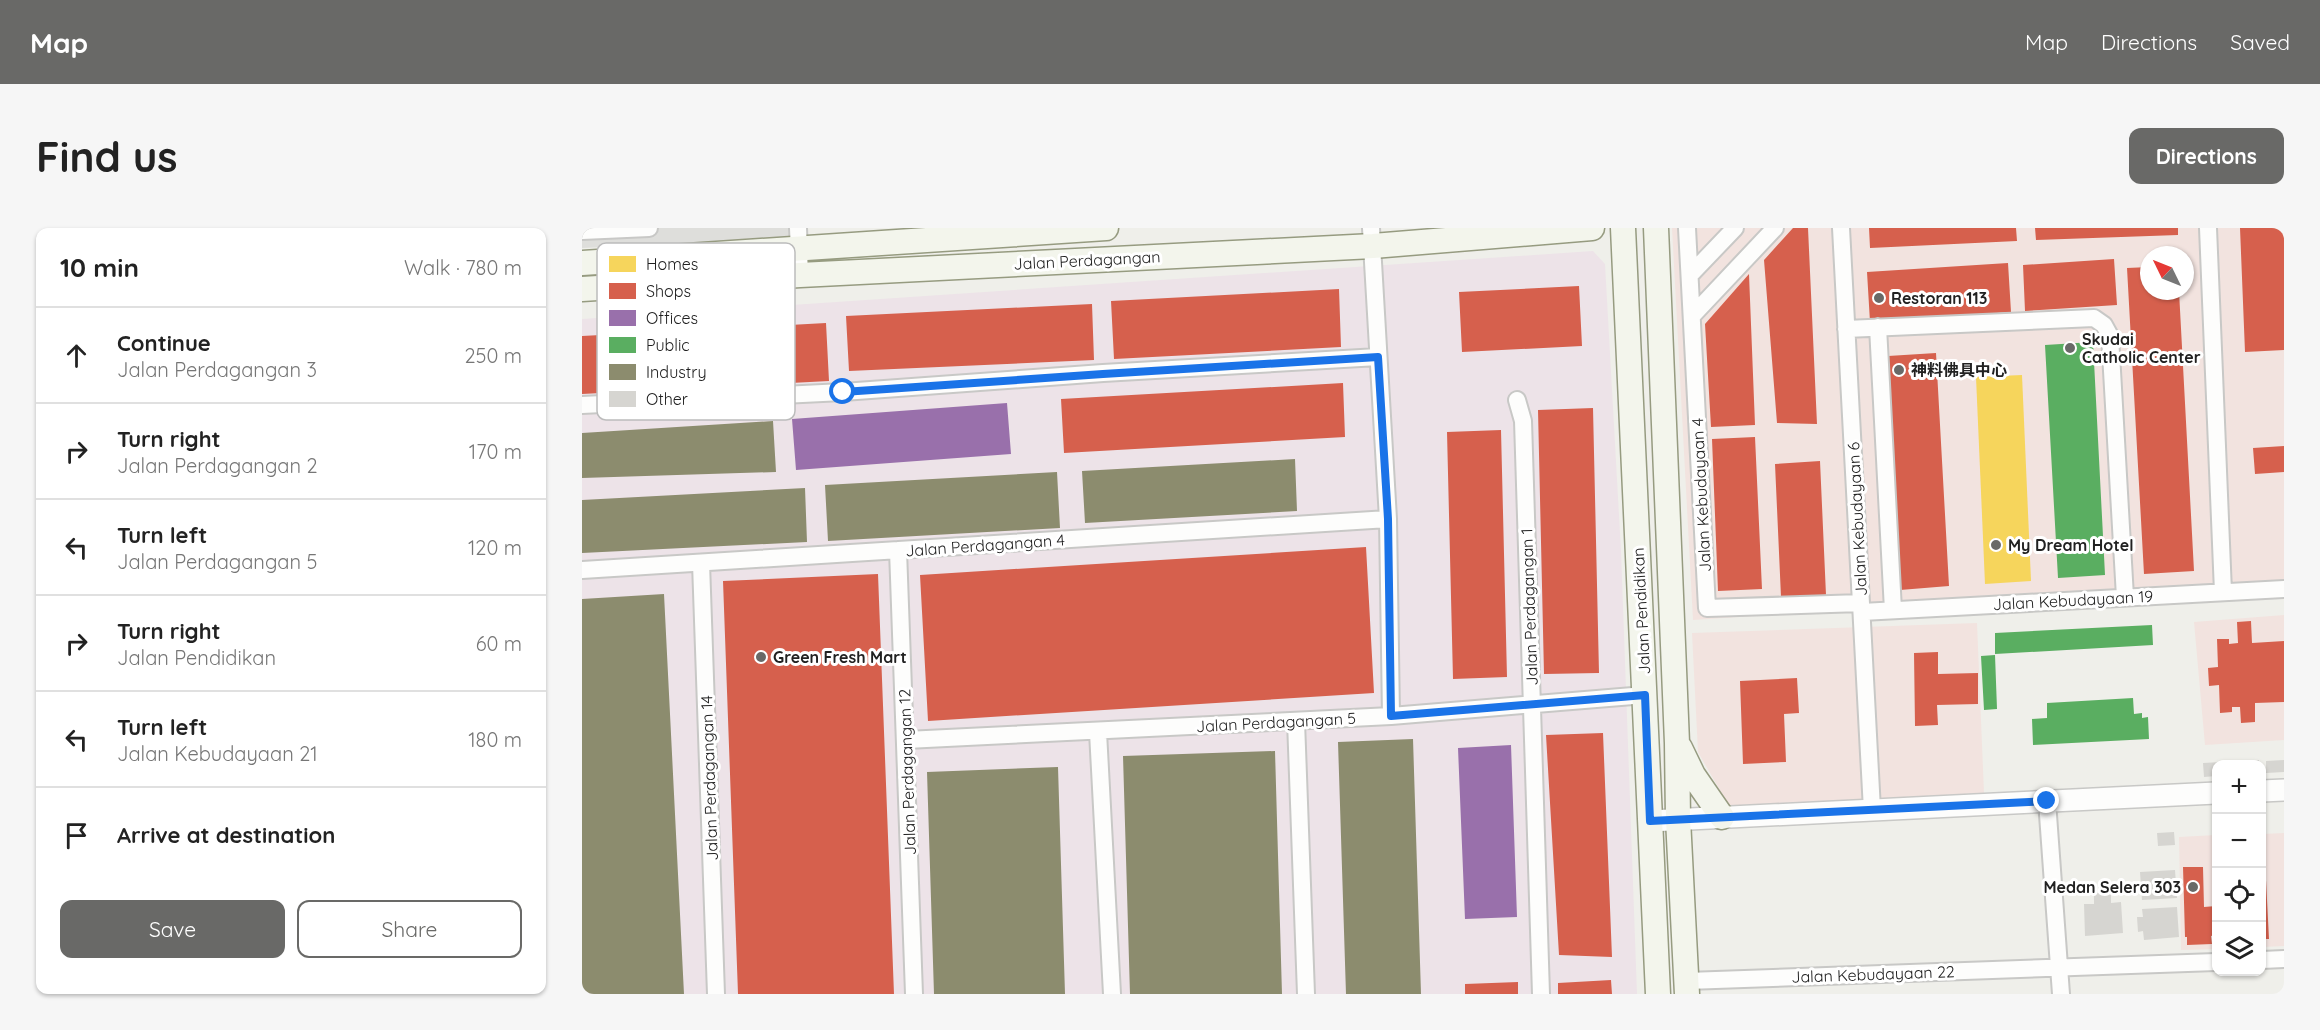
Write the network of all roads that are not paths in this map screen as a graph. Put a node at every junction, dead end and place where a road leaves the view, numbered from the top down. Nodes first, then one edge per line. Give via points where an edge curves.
1 (649, 228) edge
2 (1106, 228) edge
3 (1623, 228) edge
4 (1656, 228) edge
5 (1666, 228) edge
6 (1688, 228) edge
7 (1736, 228) edge
8 (1774, 228) edge
9 (1841, 228) edge
10 (2208, 228) edge
11 (1582, 229) edge
12 (582, 231) edge
13 (1372, 237) edge
14 (799, 239) edge
15 (761, 243) edge
16 (597, 260) edge
17 (582, 262) edge
18 (795, 274) edge
19 (800, 274) junction
20 (1690, 275) junction
21 (1626, 287) junction
22 (597, 288) edge
23 (582, 289) edge
24 (1692, 316) junction
25 (1878, 327) junction
26 (1846, 329) junction
27 (1378, 357) junction
28 (795, 394) edge
29 (1517, 400) dead end
30 (597, 404) edge
31 (582, 405) edge
32 (1664, 417) junction
33 (1388, 519) junction
34 (898, 550) junction
35 (701, 562) junction
36 (582, 570) edge
37 (2284, 589) edge
38 (2223, 592) junction
39 (2125, 597) junction
40 (1861, 607) junction
41 (1893, 610) junction
42 (1645, 695) junction
43 (1532, 705) junction
44 (1391, 716) junction
45 (1296, 721) junction
46 (1098, 732) junction
47 (906, 740) junction
48 (1677, 743) junction
49 (2284, 790) edge
50 (2266, 791) edge
51 (2212, 793) edge
52 (2047, 801) junction
53 (1872, 810) junction
54 (1722, 817) junction
55 (1678, 819) junction
56 (1650, 821) junction
57 (2266, 960) edge
58 (2284, 960) edge
59 (2212, 962) edge
60 (2058, 967) junction
61 (1687, 988) edge
62 (716, 994) edge
63 (914, 994) edge
64 (1112, 994) edge
65 (1306, 994) edge
66 (1541, 994) edge
67 (1658, 994) edge
68 (2061, 994) edge

1 - 12 street
2 - 14 main road, Jalan Perdagangan
3 - 21 main road, Jalan Pendidikan
4 - 32 main road, Jalan Pendidikan
5 - 32 main road, Jalan Pendidikan via 1670,290
6 - 20 street, Jalan Kebudayaan 4
7 - 20 street
8 - 24 street
9 - 26 street, Jalan Kebudayaan 6
10 - 38 street
11 - 13 main road, Jalan Perdagangan
11 - 21 main road, Jalan Perdagangan via 1609,236 1615,244
13 - 19 main road, Jalan Perdagangan
13 - 27 street
14 - 15 main road, Jalan Perdagangan
14 - 19 street
16 - 17 main road, Jalan Perdagangan
18 - 19 main road, Jalan Perdagangan
20 - 24 street, Jalan Kebudayaan 4
21 - 42 main road, Jalan Pendidikan
22 - 23 main road, Jalan Perdagangan
24 - 40 street, Jalan Kebudayaan 4 via 1707,608
25 - 26 street
25 - 39 street via 2094,318 2104,325 2110,336
25 - 41 street
26 - 40 street, Jalan Kebudayaan 6
27 - 28 street
27 - 33 street
29 - 43 street, Jalan Perdagangan 1 via 1523,421
30 - 31 street
32 - 48 main road, Jalan Pendidikan
33 - 34 street, Jalan Perdagangan 4
33 - 44 street
34 - 35 street, Jalan Perdagangan 4
34 - 47 street, Jalan Perdagangan 12
35 - 36 street, Jalan Perdagangan 4
35 - 62 street, Jalan Perdagangan 14
37 - 38 street, Jalan Kebudayaan 19
38 - 39 street, Jalan Kebudayaan 19
39 - 41 street, Jalan Kebudayaan 19
40 - 41 street, Jalan Kebudayaan 19
40 - 53 street, Jalan Kebudayaan 6
42 - 43 street, Jalan Perdagangan 5
42 - 56 main road, Jalan Pendidikan
43 - 44 street, Jalan Perdagangan 5
43 - 66 street, Jalan Perdagangan 1
44 - 45 street, Jalan Perdagangan 5
45 - 46 street, Jalan Perdagangan 5
45 - 65 street
46 - 47 street, Jalan Perdagangan 5
46 - 64 street
47 - 63 street, Jalan Perdagangan 12
48 - 54 main road
48 - 55 main road, Jalan Pendidikan
49 - 50 street
51 - 52 street
52 - 53 street
52 - 60 street
53 - 54 street
54 - 55 street
55 - 56 street
55 - 61 main road, Jalan Pendidikan
56 - 67 main road, Jalan Pendidikan
57 - 58 street
59 - 60 street, Jalan Kebudayaan 22
60 - 61 street, Jalan Kebudayaan 22
60 - 68 street

